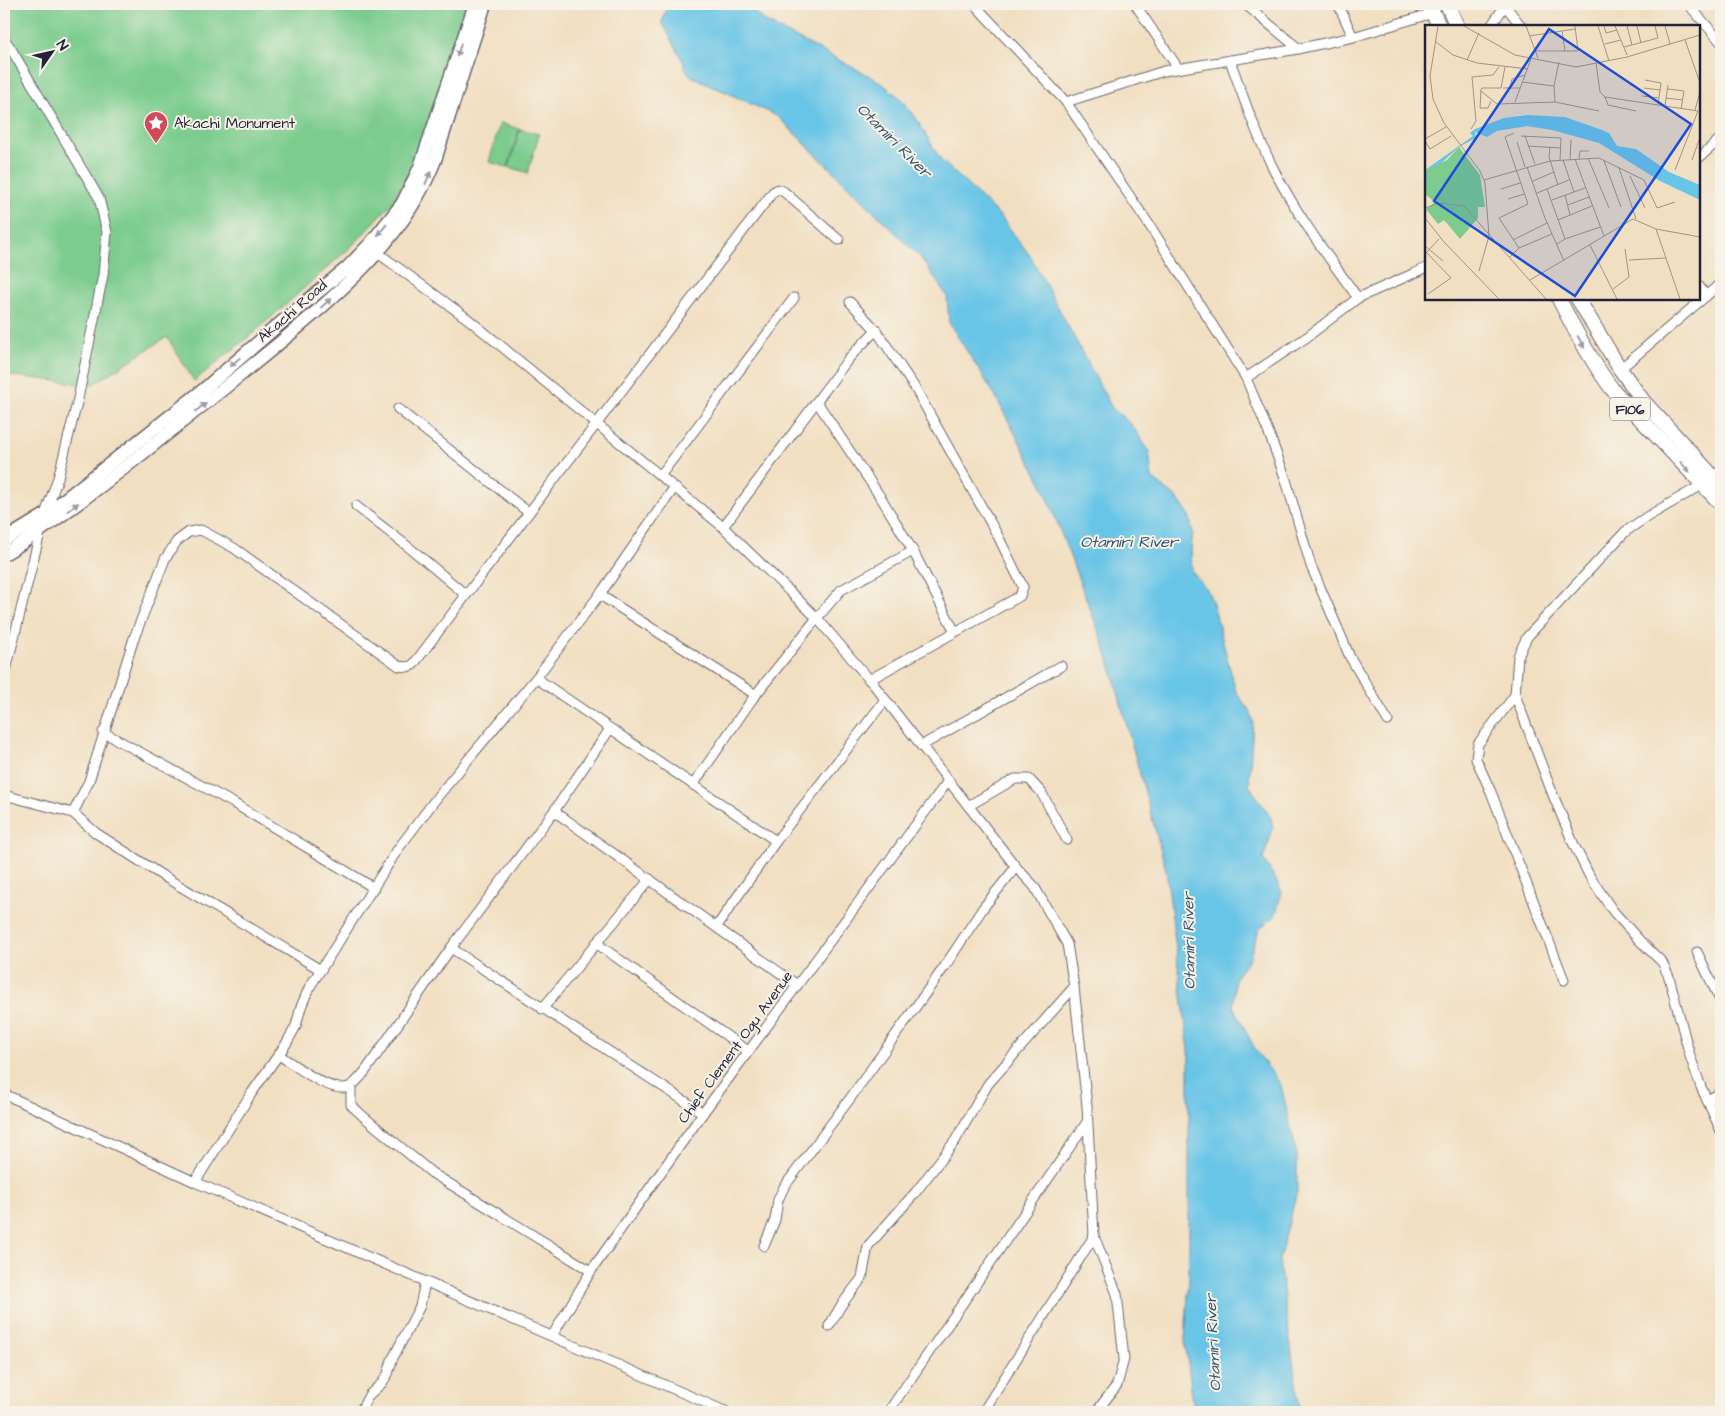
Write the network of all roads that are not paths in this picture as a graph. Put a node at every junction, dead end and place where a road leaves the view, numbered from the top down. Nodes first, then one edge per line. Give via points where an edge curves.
1 (475, 4) edge
2 (485, 4) edge
3 (974, 4) edge
4 (1135, 4) edge
5 (1245, 4) edge
6 (1338, 4) edge
7 (1447, 4) edge
8 (1506, 4) edge
9 (1688, 4) edge
10 (1431, 8) edge
11 (1439, 25) edge
12 (1457, 25) edge
13 (1491, 25) edge
14 (1519, 25) edge
15 (1353, 38) junction
16 (4, 39) edge
17 (1721, 42) edge
18 (1299, 49) junction
19 (1230, 60) junction
20 (1178, 68) junction
21 (1066, 102) junction
22 (1721, 138) edge
23 (1700, 157) edge
24 (839, 240) dead end
25 (378, 253) junction
26 (1425, 268) edge
27 (1721, 283) edge
28 (1700, 287) edge
29 (1706, 296) junction
30 (794, 298) dead end
31 (1358, 298) junction
32 (1559, 300) edge
33 (1579, 300) edge
34 (850, 302) dead end
35 (876, 330) junction
36 (1620, 369) junction
37 (1246, 378) junction
38 (817, 402) junction
39 (398, 409) dead end
40 (596, 424) junction
41 (660, 476) junction
42 (1712, 483) edge
43 (674, 488) junction
44 (1721, 504) edge
45 (356, 506) dead end
46 (528, 512) junction
47 (45, 515) junction
48 (723, 527) junction
49 (40, 531) junction
50 (4, 540) edge
51 (913, 551) junction
52 (4, 554) edge
53 (466, 595) junction
54 (600, 595) junction
55 (816, 618) junction
56 (955, 632) junction
57 (1061, 666) dead end
58 (4, 678) edge
59 (536, 678) junction
60 (869, 680) junction
61 (756, 695) junction
62 (1515, 695) junction
63 (885, 700) junction
64 (1388, 721) dead end
65 (610, 729) junction
66 (103, 732) junction
67 (921, 746) junction
68 (948, 781) junction
69 (693, 785) junction
70 (4, 795) edge
71 (968, 806) junction
72 (554, 811) junction
73 (73, 813) junction
74 (776, 840) junction
75 (1067, 840) dead end
76 (1016, 867) junction
77 (650, 879) junction
78 (374, 888) junction
79 (717, 926) junction
80 (596, 943) junction
81 (451, 948) junction
82 (1698, 952) dead end
83 (321, 970) junction
84 (1564, 980) dead end
85 (797, 985) junction
86 (1074, 987) junction
87 (1721, 1002) edge
88 (542, 1009) junction
89 (748, 1051) junction
90 (279, 1055) junction
91 (351, 1086) junction
92 (1721, 1093) edge
93 (4, 1094) edge
94 (1707, 1100) junction
95 (704, 1113) junction
96 (1088, 1122) junction
97 (1721, 1131) edge
98 (195, 1182) junction
99 (1094, 1236) junction
100 (764, 1246) dead end
101 (591, 1271) junction
102 (425, 1282) junction
103 (829, 1326) dead end
104 (552, 1336) junction
105 (360, 1412) edge
106 (727, 1412) edge
107 (888, 1412) edge
108 (983, 1412) edge
109 (1096, 1412) edge

1 -> 47 main road, Akachi Road via 420,167 402,204 376,237 348,267 202,391
25 -> 2 main road, Akachi Road via 407,216 427,181
3 - 21 street
4 - 20 street
5 - 18 street
6 - 15 street
7 - 12 main road
8 - 13 street
8 - 14 street
9 - 17 street
10 - 11 main road
10 - 15 street
15 - 18 street
16 - 47 street via 99,198 107,232 103,275 78,399
18 - 19 street
19 - 20 street
19 - 31 street via 1247,109 1279,179
20 - 21 street
21 - 37 street via 1150,226
22 - 23 street
24 - 40 street via 778,189
25 - 40 street via 468,319
49 -> 25 main road, Akachi Road via 262,358 329,302
26 - 31 street
27 - 29 street
28 - 29 street
29 - 36 street
30 - 41 street
31 - 37 street
32 -> 42 main road, F106 via 1579,340 1612,389
33 - 36 main road, F106
34 - 35 street
35 - 38 street via 849,358
35 - 56 street via 920,397 1023,587 1020,596
36 - 42 main road, F106
37 - 64 street via 1286,480 1311,566 1350,657
38 - 48 street
38 - 51 street via 884,501
39 - 46 street
40 - 41 street
40 - 46 street
41 - 43 street
42 - 44 main road, F106
42 - 62 street via 1624,532 1527,638 1518,656
43 - 48 street
43 - 54 street
45 - 53 street
46 - 53 street
47 - 49 street
47 - 50 main road, Akachi Road
48 - 55 street
49 - 52 main road, Akachi Road
49 - 58 street
51 - 55 street via 841,590
51 - 56 street
53 - 66 street via 413,665 400,666 234,548 201,530 189,532 177,541 166,559 134,638
54 - 59 street
54 - 61 street
55 - 60 street
55 - 61 street
56 - 60 street
57 - 67 street
59 - 65 street
59 - 78 street via 438,796 398,849
60 - 63 street
61 - 69 street
62 - 84 street via 1478,744 1476,758
62 - 94 street via 1553,795 1590,877 1613,911 1662,962 1669,976 1690,1056
63 - 67 street
63 - 74 street
65 - 69 street
65 - 72 street
66 - 73 street via 89,781
66 - 78 street via 235,804
67 - 68 street
68 - 71 street
68 - 85 street, Chief Clement Ogu Avenue
69 - 74 street
70 - 73 street
71 - 75 street via 1015,779 1029,779 1041,792
71 - 76 street
72 - 77 street
72 - 81 street
73 - 83 street via 96,833 163,876
74 - 79 street
76 - 86 street via 1034,886 1067,944
76 - 100 street via 983,908 945,966 784,1188
77 - 79 street
77 - 80 street
78 - 83 street
79 - 85 street
80 - 88 street
80 - 89 street
81 - 88 street
81 - 91 street via 364,1073
82 - 87 street
83 - 90 street via 309,988 296,1026
85 - 89 street, Chief Clement Ogu Avenue
86 - 96 street
86 - 103 street via 988,1084 955,1141 868,1246 862,1278
88 - 95 street
89 - 95 street, Chief Clement Ogu Avenue
90 - 91 street via 338,1089
90 - 98 street
91 - 101 street via 351,1105 432,1173
92 - 94 street
93 - 98 street
94 - 97 street
95 - 101 street, Chief Clement Ogu Avenue
96 - 99 street
96 - 107 street
98 - 102 street
99 - 108 street
99 - 109 street via 1117,1294 1124,1359 1117,1385
101 - 104 street, Chief Clement Ogu Avenue
102 - 104 street
102 - 105 street via 420,1306 388,1374 369,1395
104 - 106 street

